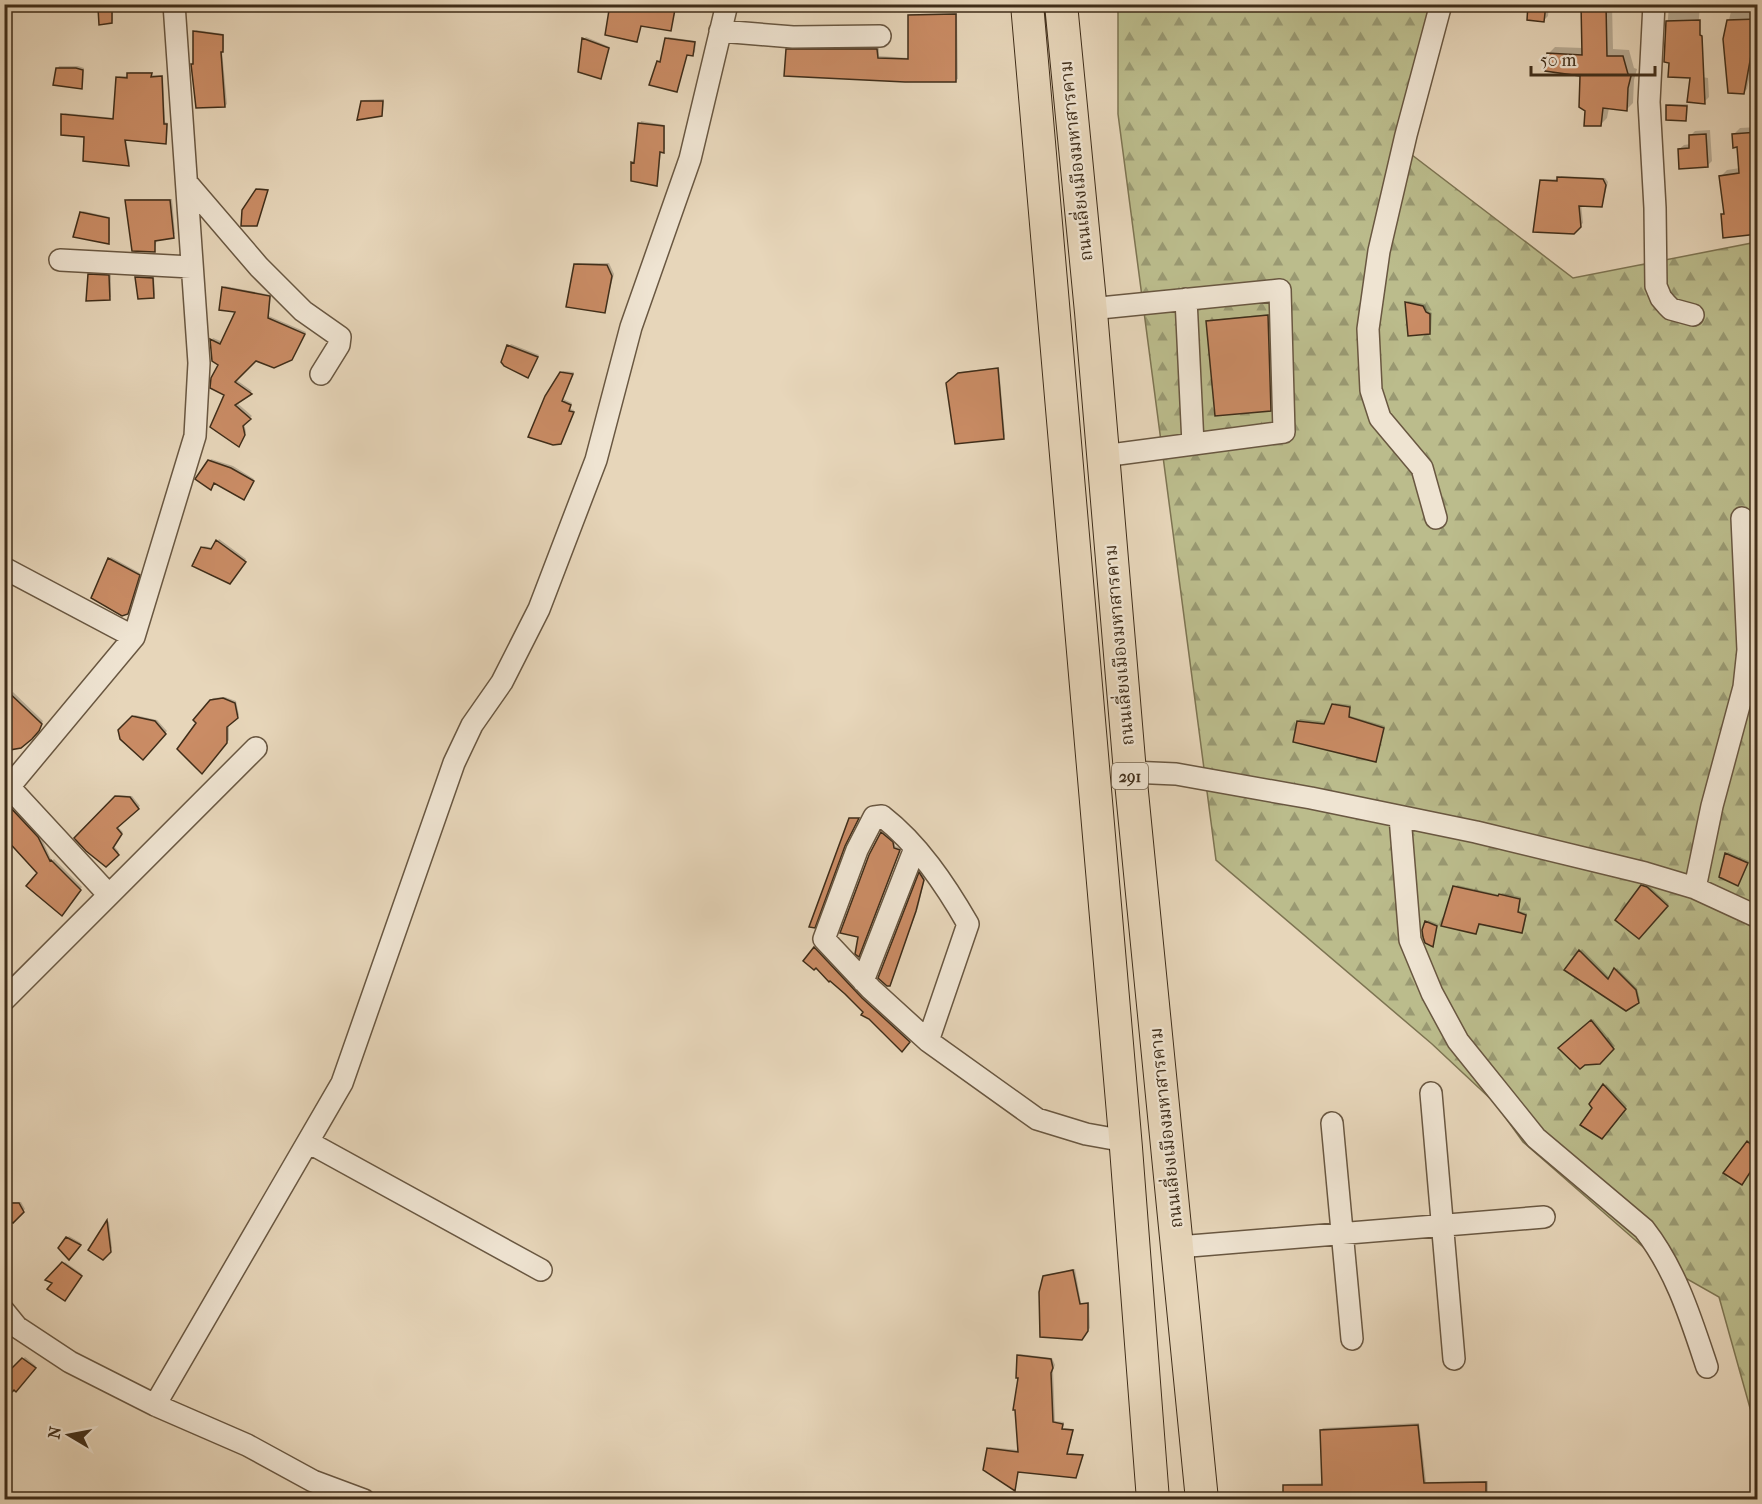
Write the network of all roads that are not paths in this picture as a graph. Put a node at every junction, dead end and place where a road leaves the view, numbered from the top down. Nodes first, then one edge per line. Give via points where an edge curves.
1 (174, 4) edge
2 (727, 4) edge
3 (1009, 4) edge
4 (1027, 4) edge
5 (1061, 4) edge
6 (1073, 4) edge
7 (1441, 4) edge
8 (1654, 4) edge
9 (720, 31) junction
10 (880, 36) dead end
11 (1065, 52) junction
12 (1031, 62) junction
13 (188, 183) junction
14 (60, 260) dead end
15 (191, 267) junction
16 (1186, 299) junction
17 (1090, 309) junction
18 (1693, 315) dead end
19 (321, 374) dead end
20 (1192, 444) junction
21 (1103, 456) junction
22 (1436, 518) dead end
23 (1742, 518) dead end
24 (4, 568) edge
25 (134, 637) junction
26 (256, 748) dead end
27 (1130, 772) junction
28 (7, 790) edge
29 (1400, 817) junction
30 (915, 848) junction
31 (1695, 888) junction
32 (109, 895) junction
33 (1758, 917) edge
34 (863, 981) junction
35 (4, 1000) edge
36 (928, 1041) junction
37 (1431, 1093) dead end
38 (1332, 1123) dead end
39 (1125, 1141) junction
40 (308, 1142) junction
41 (1544, 1217) dead end
42 (1442, 1226) junction
43 (1343, 1234) junction
44 (1178, 1247) junction
45 (541, 1270) dead end
46 (9, 1327) edge
47 (1352, 1339) dead end
48 (1454, 1359) dead end
49 (1707, 1367) dead end
50 (154, 1405) junction
51 (364, 1500) edge
52 (1153, 1500) edge
53 (1202, 1500) edge

1 - 13 street
2 - 9 street
3 - 12 highway
4 - 12 highway, ถนนเลี่ยงเมืองมหาสารคาม / 291
5 - 11 highway, ถนนเลี่ยงเมืองมหาสารคาม / 291
6 - 11 highway
7 - 22 street via 1379,250 1368,329 1371,390 1380,418 1422,468
8 - 18 street via 1649,102 1656,286 1667,305
9 - 10 street via 793,37
9 - 40 street via 690,159 631,327 596,460 539,609 454,763 342,1083
11 - 17 highway, ถนนเลี่ยงเมืองมหาสารคาม / 291
12 - 39 highway, ถนนเลี่ยงเมืองมหาสารคาม / 291
13 - 15 street
13 - 19 street via 259,267 303,311 339,337 339,345
14 - 15 street
15 - 25 street via 199,363 195,436
16 - 17 street
16 - 20 street
16 - 20 street via 1280,290 1284,432
17 - 21 highway, ถนนเลี่ยงเมืองมหาสารคาม / 291
20 - 21 street
21 - 27 highway, ถนนเลี่ยงเมืองมหาสารคาม / 291
23 - 31 street via 1748,650 1744,687
24 - 25 street
25 - 28 street
26 - 32 street
27 - 29 street via 1176,774
27 - 44 highway, ถนนเลี่ยงเมืองมหาสารคาม / 291
28 - 32 street
29 - 31 street via 1476,832
29 - 49 street via 1410,940 1458,1041 1536,1138 1644,1229 1655,1243 1684,1299
30 - 34 street
30 - 34 street via 882,816 874,818 857,850 824,939
30 - 36 street via 947,888 968,924
31 - 33 street
32 - 35 street
34 - 36 street
36 - 39 street via 1038,1119
37 - 42 street
38 - 43 street
39 - 52 highway, ถนนเลี่ยงเมืองมหาสารคาม / 291
40 - 45 street
40 - 50 street
41 - 42 street
42 - 43 street
42 - 48 street
43 - 44 street
43 - 47 street
44 - 53 highway, ถนนเลี่ยงเมืองมหาสารคาม / 291
46 - 50 street
50 - 51 street via 247,1445 313,1482

